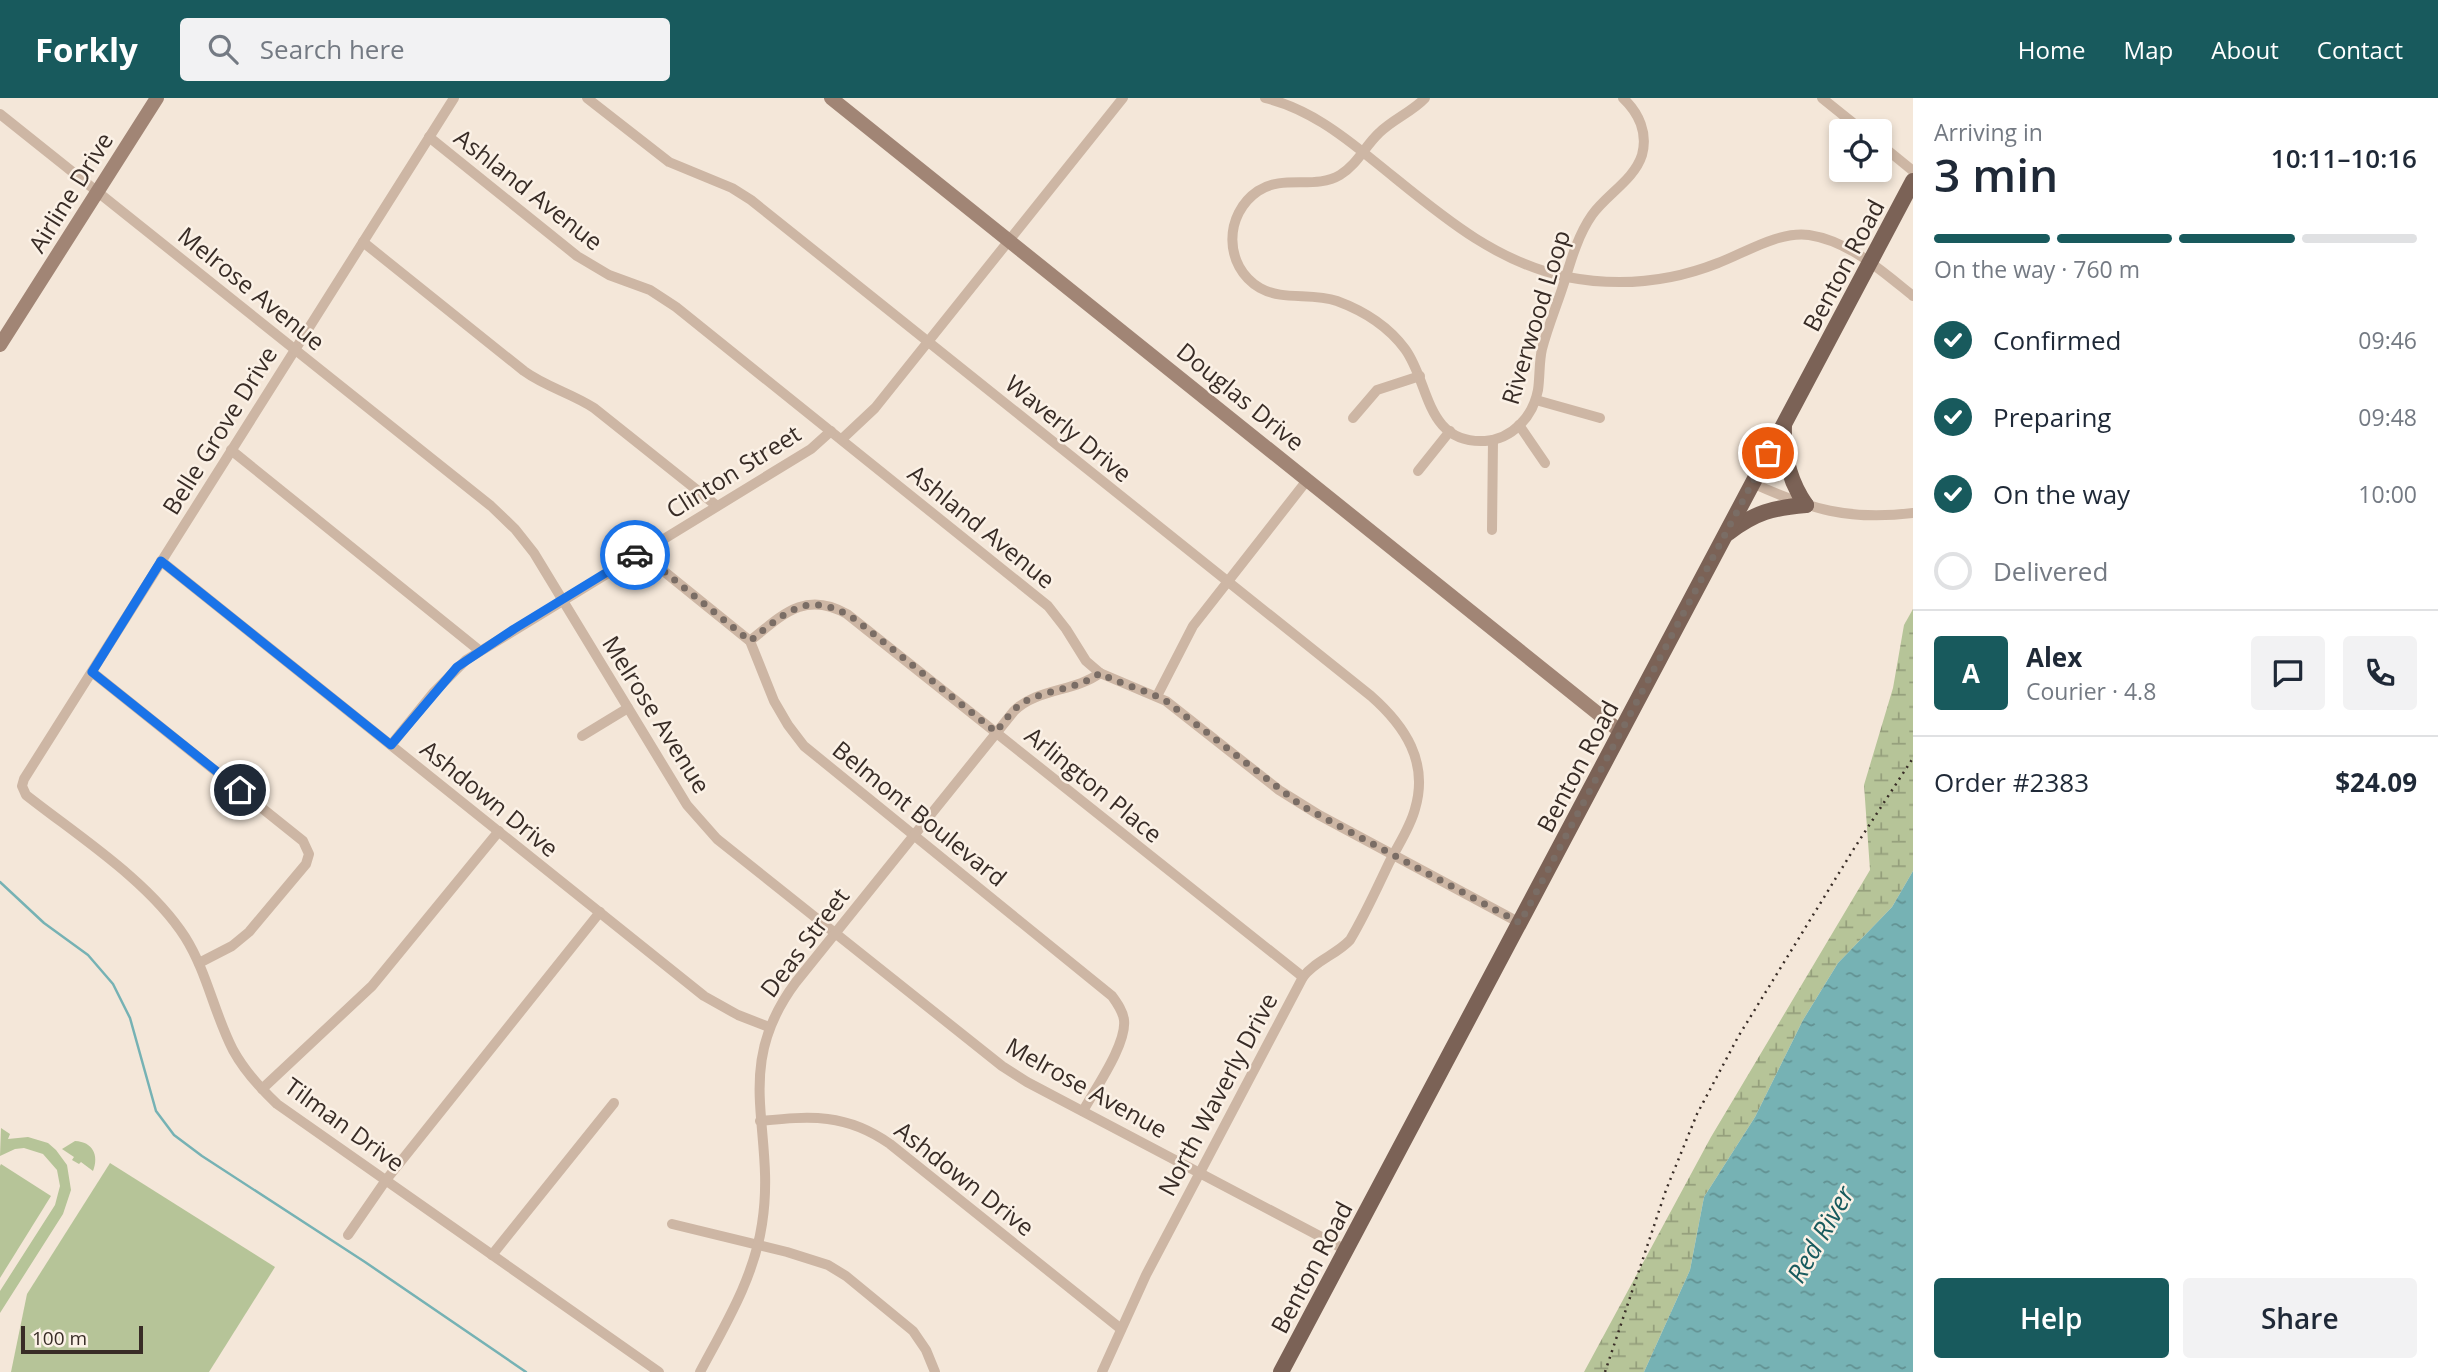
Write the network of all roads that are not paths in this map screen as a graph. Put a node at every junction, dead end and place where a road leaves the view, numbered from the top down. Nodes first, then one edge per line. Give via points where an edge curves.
1 (157, 98) edge
2 (454, 98) edge
3 (587, 98) edge
4 (831, 98) edge
5 (1123, 98) edge
6 (1425, 98) edge
7 (1623, 98) edge
8 (1822, 98) edge
9 (1271, 99) edge
10 (0, 114) edge
11 (1848, 119) edge
12 (429, 137) junction
13 (1363, 152) junction
14 (1892, 154) edge
15 (1913, 171) edge
16 (1913, 181) edge
17 (98, 191) junction
18 (1009, 241) junction
19 (363, 242) junction
20 (1870, 262) junction
21 (1566, 277) junction
22 (1913, 296) edge
23 (928, 342) junction
24 (0, 345) edge
25 (295, 349) junction
26 (1420, 376) junction
27 (1535, 400) junction
28 (1353, 418) dead end
29 (1600, 418) dead end
30 (1784, 422) junction
31 (1520, 425) junction
32 (831, 431) junction
33 (1450, 431) junction
34 (842, 439) junction
35 (1493, 440) junction
36 (231, 450) junction
37 (1545, 463) dead end
38 (1418, 471) dead end
39 (1308, 479) junction
40 (1752, 484) junction
41 (1806, 505) junction
42 (717, 506) junction
43 (1913, 513) edge
44 (1492, 530) dead end
45 (1726, 534) junction
46 (640, 552) junction
47 (161, 561) junction
48 (1227, 581) junction
49 (563, 600) junction
50 (750, 641) junction
51 (480, 651) junction
52 (92, 672) junction
53 (1100, 673) junction
54 (1157, 696) junction
55 (628, 708) junction
56 (996, 732) junction
57 (1621, 732) junction
58 (582, 736) dead end
59 (391, 745) junction
60 (22, 786) joint
61 (499, 831) junction
62 (914, 835) junction
63 (1393, 855) junction
64 (600, 912) junction
65 (1520, 923) junction
66 (835, 933) junction
67 (199, 963) junction
68 (1303, 977) junction
69 (769, 1027) junction
70 (262, 1089) junction
71 (614, 1103) dead end
72 (1083, 1111) junction
73 (760, 1121) junction
74 (1200, 1173) junction
75 (386, 1180) junction
76 (672, 1224) dead end
77 (348, 1235) dead end
78 (758, 1245) junction
79 (1346, 1250) junction
80 (492, 1255) junction
81 (1121, 1329) junction
82 (659, 1372) edge
83 (700, 1372) edge
84 (934, 1372) edge
85 (1102, 1372) edge
86 (1281, 1372) edge

1 - 17 street, Airline Drive
2 - 12 street, Belle Grove Drive
3 - 23 street, Waverly Drive via 669,162 741,194
4 - 18 street, Douglas Drive
5 - 18 street, Clinton Street
6 - 13 street via 1381,130
7 - 21 street, Riverwood Loop via 1638,114 1642,154 1635,169 1586,225
8 - 11 street
9 - 13 street via 1325,124
10 - 17 street, Melrose Avenue
12 - 19 street, Belle Grove Drive
12 - 32 street, Ashland Avenue via 577,256 658,294
13 - 21 street via 1482,245
13 - 26 street via 1331,180 1274,184 1258,191 1234,221 1232,248 1240,268 1261,288 1282,295 1330,298 1378,323 1405,348
14 - 15 street
16 - 20 main road, Benton Road
17 - 24 street, Airline Drive
17 - 25 street, Melrose Avenue
18 - 23 street, Clinton Street
18 - 39 street, Douglas Drive
19 - 25 street, Belle Grove Drive
19 - 42 street via 524,371 594,408
20 - 21 street via 1835,243 1805,235 1779,239 1703,269 1658,280 1611,282
20 - 22 street
20 - 30 main road, Benton Road
21 - 27 street, Riverwood Loop via 1543,347
23 - 34 street, Clinton Street via 870,413
23 - 48 street, Waverly Drive
25 - 36 street, Belle Grove Drive
25 - 49 street, Melrose Avenue via 505,518
26 - 28 street via 1377,390
26 - 33 street via 1430,408
27 - 29 street
27 - 31 street, Riverwood Loop
30 - 40 main road, Benton Road
30 - 41 main road via 1786,463
31 - 35 street, Riverwood Loop
31 - 37 street
32 - 34 street, Ashland Avenue
32 - 42 street, Clinton Street via 811,449
33 - 35 street via 1467,439
33 - 38 street
34 - 53 street, Ashland Avenue via 1048,606 1086,661
35 - 44 street
36 - 47 street, Belle Grove Drive
36 - 51 street
39 - 48 street
39 - 57 street, Douglas Drive
40 - 41 street
40 - 45 main road, Benton Road
41 - 43 street via 1861,516
41 - 45 main road via 1762,512
42 - 46 street, Clinton Street
45 - 57 main road, Benton Road
46 - 49 street, Clinton Street
46 - 50 street, Belmont Boulevard
47 - 52 street, Belle Grove Drive
47 - 59 street, Ashdown Drive
48 - 54 street via 1193,626
48 - 63 street, Waverly Drive via 1371,696 1404,731 1417,764 1419,788 1411,821
49 - 51 street, Clinton Street
49 - 55 street, Melrose Avenue
50 - 56 street, Arlington Place via 798,607 832,607 856,620
50 - 62 street, Belmont Boulevard via 774,701 797,738
51 - 59 street, Clinton Street via 450,674
52 - 60 street, Belle Grove Drive
52 - 67 street via 303,841 308,850 306,864 249,932
53 - 54 street, Ashland Avenue
53 - 56 street, Deas Street via 1081,684 1024,702
54 - 63 street, Ashland Avenue via 1291,798
55 - 58 street
55 - 66 street, Melrose Avenue via 687,805 705,826
56 - 62 street, Deas Street
56 - 68 street, Arlington Place
57 - 65 main road, Benton Road
59 - 61 street, Ashdown Drive
60 - 67 street, Tilman Drive via 26,795 155,899
61 - 64 street, Ashdown Drive
61 - 70 street via 379,979
62 - 66 street, Deas Street
62 - 72 street, Belmont Boulevard via 1093,978 1118,1005 1125,1022 1121,1040
63 - 65 street, Ashland Avenue
63 - 68 street, North Waverly Drive via 1350,940
64 - 69 street, Ashdown Drive via 704,996
64 - 75 street
65 - 79 main road, Benton Road
66 - 69 street, Deas Street via 788,992
66 - 72 street, Melrose Avenue via 988,1057
67 - 70 street, Tilman Drive via 234,1050
68 - 74 street, North Waverly Drive
69 - 73 street, Deas Street via 759,1070
70 - 75 street, Tilman Drive via 290,1114
71 - 80 street
72 - 74 street, Melrose Avenue
73 - 78 street, Deas Street via 765,1182
73 - 81 street, Ashdown Drive via 827,1117 869,1131
74 - 79 street, Melrose Avenue
74 - 81 street, North Waverly Drive
75 - 77 street
75 - 80 street, Tilman Drive
76 - 78 street
78 - 83 street, Deas Street via 739,1297
78 - 84 street via 818,1261 846,1276 913,1331
79 - 86 main road, Benton Road
80 - 82 street, Tilman Drive
81 - 85 street, North Waverly Drive

